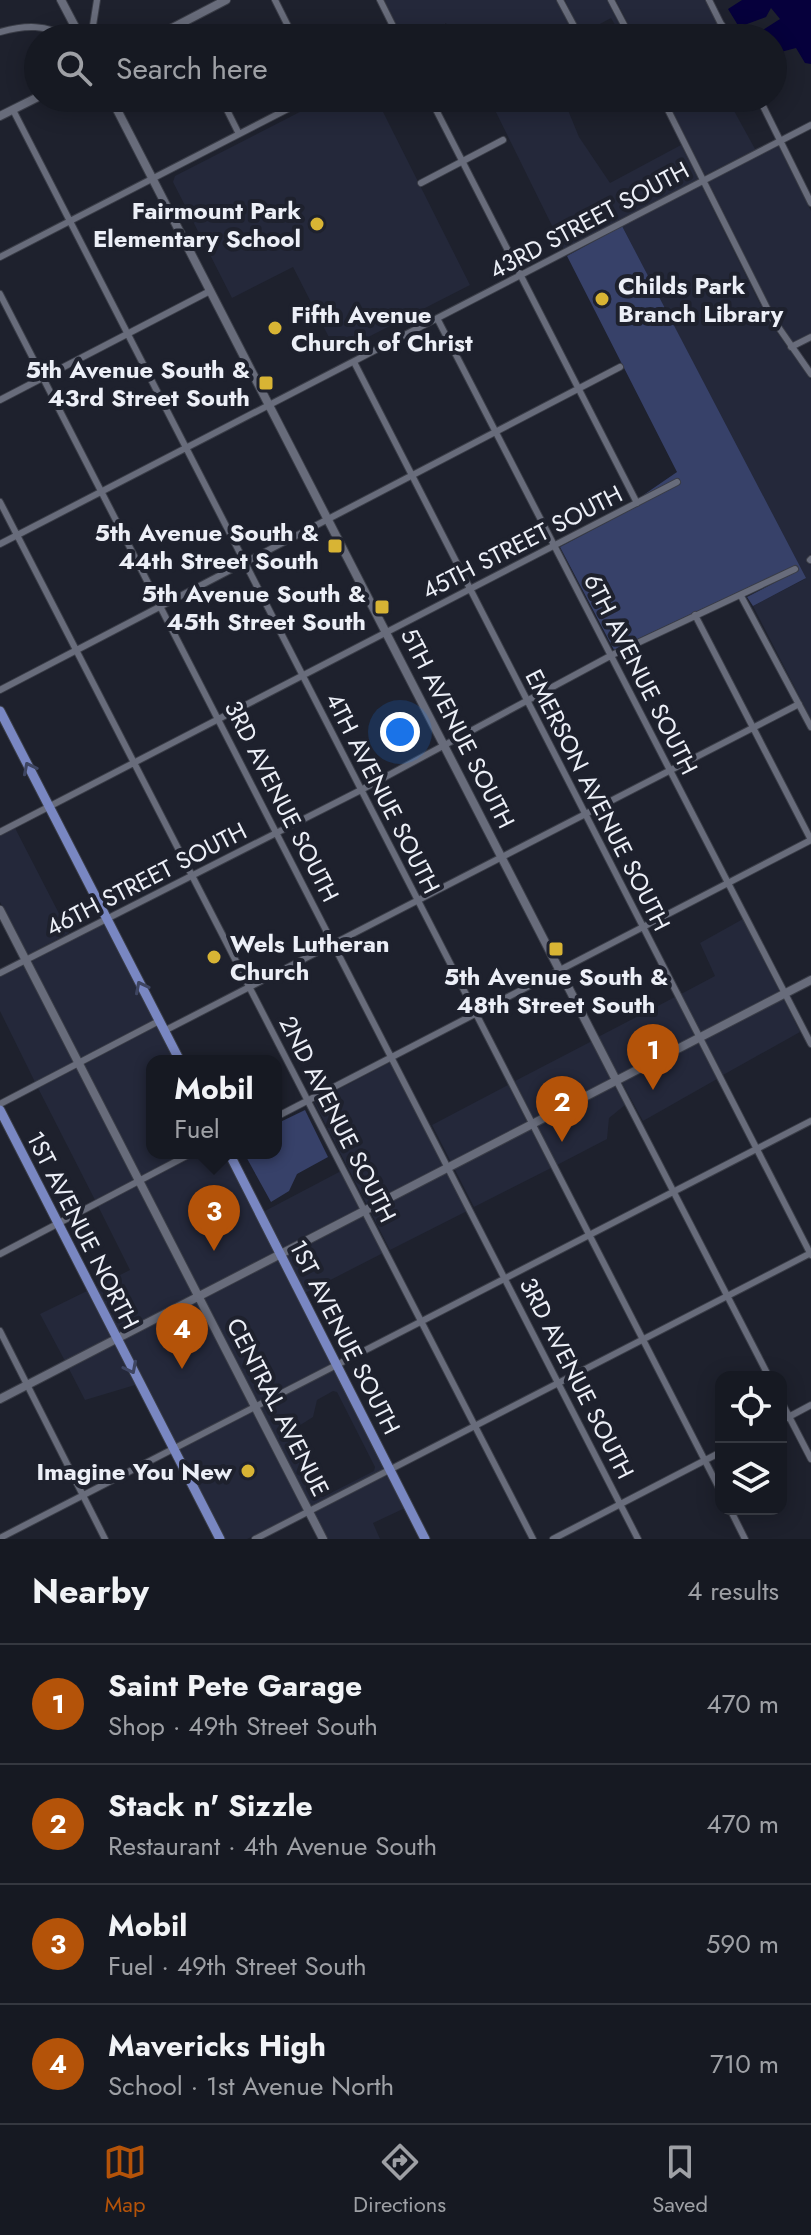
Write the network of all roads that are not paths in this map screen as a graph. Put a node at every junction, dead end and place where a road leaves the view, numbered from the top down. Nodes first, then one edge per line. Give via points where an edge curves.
1 (61, 0) edge
2 (97, 0) edge
3 (226, 0) edge
4 (275, 0) edge
5 (380, 0) edge
6 (560, 0) edge
7 (611, 0) edge
8 (709, 0) edge
9 (182, 23) edge
10 (74, 24) edge
11 (93, 24) edge
12 (287, 24) edge
13 (392, 24) edge
14 (573, 24) edge
15 (624, 24) edge
16 (721, 24) edge
17 (24, 27) edge
18 (0, 32) edge
19 (24, 104) edge
20 (13, 110) junction
21 (118, 112) edge
22 (228, 112) edge
23 (282, 112) edge
24 (437, 112) edge
25 (669, 112) edge
26 (766, 112) edge
27 (0, 116) edge
28 (811, 125) edge
29 (239, 134) junction
30 (503, 140) dead end
31 (780, 141) junction
32 (462, 162) junction
33 (153, 179) junction
34 (703, 180) junction
35 (421, 183) dead end
36 (811, 203) edge
37 (70, 222) junction
38 (0, 257) edge
39 (521, 276) junction
40 (210, 291) junction
41 (0, 294) edge
42 (438, 320) junction
43 (127, 334) junction
44 (811, 337) edge
45 (791, 347) junction
46 (354, 362) junction
47 (620, 367) dead end
48 (811, 374) edge
49 (43, 378) junction
50 (578, 389) junction
51 (0, 400) edge
52 (270, 406) junction
53 (496, 432) junction
54 (186, 448) junction
55 (412, 476) junction
56 (677, 482) dead end
57 (101, 491) junction
58 (0, 502) edge
59 (637, 503) junction
60 (328, 520) junction
61 (17, 536) junction
62 (0, 544) edge
63 (555, 545) junction
64 (245, 563) junction
65 (795, 569) dead end
66 (470, 589) junction
67 (741, 596) junction
68 (162, 607) junction
69 (695, 615) junction
70 (386, 632) junction
71 (76, 652) junction
72 (612, 655) junction
73 (303, 675) junction
74 (0, 690) edge
75 (527, 700) junction
76 (799, 704) junction
77 (0, 711) edge
78 (220, 718) junction
79 (811, 727) edge
80 (754, 728) junction
81 (444, 744) junction
82 (134, 762) junction
83 (671, 771) junction
84 (361, 790) junction
85 (49, 807) junction
86 (586, 815) junction
87 (0, 832) edge
88 (278, 832) junction
89 (811, 840) edge
90 (502, 858) junction
91 (192, 875) junction
92 (728, 882) junction
93 (419, 902) junction
94 (0, 910) edge
95 (106, 919) junction
96 (643, 927) junction
97 (336, 945) junction
98 (26, 960) junction
99 (560, 970) junction
100 (0, 973) edge
101 (811, 980) edge
102 (250, 988) junction
103 (785, 993) junction
104 (476, 1014) junction
105 (162, 1026) junction
106 (700, 1038) junction
107 (811, 1044) edge
108 (177, 1055) edge
109 (393, 1057) junction
110 (79, 1064) junction
111 (616, 1080) junction
112 (310, 1101) junction
113 (0, 1107) edge
114 (282, 1114) edge
115 (811, 1121) edge
116 (532, 1123) junction
117 (757, 1147) junction
118 (181, 1159) edge
119 (232, 1159) edge
120 (449, 1166) junction
121 (139, 1181) junction
122 (674, 1192) junction
123 (365, 1210) junction
124 (57, 1224) junction
125 (589, 1235) junction
126 (281, 1253) junction
127 (0, 1254) edge
128 (811, 1254) edge
129 (506, 1278) junction
130 (198, 1296) junction
131 (727, 1296) junction
132 (422, 1321) junction
133 (0, 1331) edge
134 (116, 1339) junction
135 (643, 1339) junction
136 (338, 1364) junction
137 (766, 1371) edge
138 (559, 1383) junction
139 (27, 1385) junction
140 (0, 1399) edge
141 (811, 1405) edge
142 (255, 1407) junction
143 (787, 1413) edge
144 (789, 1417) junction
145 (475, 1426) junction
146 (173, 1449) junction
147 (715, 1455) edge
148 (811, 1459) edge
149 (705, 1461) junction
150 (390, 1470) junction
151 (715, 1480) edge
152 (84, 1496) junction
153 (621, 1504) junction
154 (309, 1512) junction
155 (733, 1515) edge
156 (2, 1536) edge
157 (105, 1539) edge
158 (220, 1539) edge
159 (255, 1539) edge
160 (323, 1539) edge
161 (425, 1539) edge
162 (533, 1539) edge
163 (553, 1539) edge
164 (638, 1539) edge
165 (745, 1539) edge

1 - 10 main road
2 - 11 street
3 - 9 main road
4 - 12 street
5 - 13 street
6 - 14 street
7 - 15 street
8 - 16 street
17 - 18 street
19 - 20 main road
20 - 27 main road
20 - 37 street, 4TH AVENUE SOUTH
21 - 33 main road, 5TH AVENUE SOUTH
22 - 29 street
23 - 29 street
24 - 32 street
25 - 34 street
26 - 31 street
28 - 31 street, 43RD STREET SOUTH
29 - 33 street
30 - 32 street
31 - 34 street, 43RD STREET SOUTH
31 - 36 street
32 - 35 street
32 - 39 street
33 - 37 street
33 - 40 main road, 5TH AVENUE SOUTH
34 - 39 street, 43RD STREET SOUTH
34 - 45 street
37 - 38 street
37 - 43 street, 4TH AVENUE SOUTH
39 - 42 street, 43RD STREET SOUTH
39 - 50 street
40 - 43 street
40 - 52 main road, 5TH AVENUE SOUTH
41 - 49 street, 3RD AVENUE SOUTH
42 - 46 street, 43RD STREET SOUTH
42 - 53 street, 6TH AVENUE SOUTH
43 - 49 street
43 - 54 street, 4TH AVENUE SOUTH
44 - 45 street
45 - 48 street
46 - 52 street, 43RD STREET SOUTH
46 - 55 street, EMERSON AVENUE SOUTH
47 - 50 street
49 - 51 street
49 - 57 street, 3RD AVENUE SOUTH
50 - 53 street
50 - 59 street
52 - 54 street, 43RD STREET SOUTH
52 - 60 main road, 5TH AVENUE SOUTH
53 - 55 street
53 - 63 street, 6TH AVENUE SOUTH
54 - 57 street, 43RD STREET SOUTH
54 - 64 street, 4TH AVENUE SOUTH
55 - 60 street
55 - 66 street, EMERSON AVENUE SOUTH
56 - 59 street, 45TH STREET SOUTH
57 - 61 street, 43RD STREET SOUTH
57 - 68 street, 3RD AVENUE SOUTH
58 - 61 street, 2ND AVENUE SOUTH
59 - 63 street, 45TH STREET SOUTH
60 - 64 street
60 - 70 main road, 5TH AVENUE SOUTH
61 - 62 street, 43RD STREET SOUTH
61 - 71 street, 2ND AVENUE SOUTH
63 - 66 street, 45TH STREET SOUTH
63 - 72 street, 6TH AVENUE SOUTH
64 - 68 street
64 - 73 street, 4TH AVENUE SOUTH
65 - 67 street, 46TH STREET SOUTH
66 - 70 street, 45TH STREET SOUTH
66 - 75 street, EMERSON AVENUE SOUTH
67 - 69 street, 46TH STREET SOUTH
67 - 76 street
68 - 71 street
68 - 78 street, 3RD AVENUE SOUTH
69 - 72 street, 46TH STREET SOUTH
69 - 80 street
70 - 73 street, 45TH STREET SOUTH
70 - 81 main road, 5TH AVENUE SOUTH
71 - 74 street
71 - 82 street, 2ND AVENUE SOUTH
72 - 75 street, 46TH STREET SOUTH
72 - 83 street, 6TH AVENUE SOUTH
73 - 78 street, 45TH STREET SOUTH
73 - 84 street, 4TH AVENUE SOUTH
75 - 81 street, 46TH STREET SOUTH
75 - 86 street, EMERSON AVENUE SOUTH
76 - 79 street
76 - 80 street
85 -> 77 main road
78 - 82 street, 45TH STREET SOUTH
78 - 88 street, 3RD AVENUE SOUTH
80 - 83 street
80 - 89 street
81 - 84 street, 46TH STREET SOUTH
81 - 90 main road, 5TH AVENUE SOUTH
82 - 85 street, 45TH STREET SOUTH
82 - 91 street, 2ND AVENUE SOUTH
83 - 86 street
83 - 92 street, 6TH AVENUE SOUTH
84 - 88 street, 46TH STREET SOUTH
84 - 93 street, 4TH AVENUE SOUTH
85 - 87 street, 45TH STREET SOUTH
85 - 95 main road
86 - 90 street
86 - 96 street, EMERSON AVENUE SOUTH
88 - 91 street, 46TH STREET SOUTH
88 - 97 street, 3RD AVENUE SOUTH
89 - 92 street
90 - 93 street
90 - 99 main road, 5TH AVENUE SOUTH
91 - 95 street, 46TH STREET SOUTH
91 - 102 street, 2ND AVENUE SOUTH
92 - 96 street
92 - 103 street, 6TH AVENUE SOUTH
93 - 97 street
93 - 104 street, 4TH AVENUE SOUTH
94 - 98 main road, CENTRAL AVENUE
95 - 98 street, 46TH STREET SOUTH
105 -> 95 main road
96 - 99 street
96 - 106 street, EMERSON AVENUE SOUTH
97 - 102 street
97 - 109 street, 3RD AVENUE SOUTH
98 - 100 street, 46TH STREET SOUTH
98 - 110 main road, CENTRAL AVENUE
99 - 104 street
99 - 111 main road, 5TH AVENUE SOUTH
101 - 103 main road
102 - 105 street
102 - 112 street, 2ND AVENUE SOUTH
103 - 106 main road
103 - 107 street, 6TH AVENUE SOUTH
104 - 109 street
104 - 116 street, 4TH AVENUE SOUTH
105 - 108 main road
105 - 110 street
106 - 111 main road
106 - 117 street, EMERSON AVENUE SOUTH
109 - 112 street
109 - 120 street, 3RD AVENUE SOUTH
110 - 113 street
110 - 121 main road, CENTRAL AVENUE
111 - 116 main road
111 - 122 street, 5TH AVENUE SOUTH
112 - 114 street
112 - 123 street, 2ND AVENUE SOUTH
113 - 124 main road, 1ST AVENUE NORTH
115 - 117 street
116 - 120 main road
116 - 125 street, 4TH AVENUE SOUTH
117 - 122 street
117 - 128 street, EMERSON AVENUE SOUTH
118 - 121 street
119 - 126 main road, 1ST AVENUE SOUTH
120 - 123 main road
120 - 129 street, 3RD AVENUE SOUTH
121 - 124 street
121 - 130 main road, CENTRAL AVENUE
122 - 125 street
122 - 131 street, 5TH AVENUE SOUTH
123 - 126 main road
123 - 132 street, 2ND AVENUE SOUTH
124 - 127 street
124 - 134 main road, 1ST AVENUE NORTH
125 - 129 street
125 - 135 street, 4TH AVENUE SOUTH
126 - 130 main road
126 - 136 main road, 1ST AVENUE SOUTH
128 - 131 street
129 - 132 street
129 - 138 street, 3RD AVENUE SOUTH
130 - 134 main road
130 - 142 main road, CENTRAL AVENUE
131 - 135 street
131 - 137 street, 5TH AVENUE SOUTH
132 - 136 street
132 - 145 street, 2ND AVENUE SOUTH
133 - 139 street
134 - 139 main road
134 -> 146 main road, 1ST AVENUE NORTH
135 - 138 street
135 - 149 street, 4TH AVENUE SOUTH
136 - 142 street
136 - 150 main road, 1ST AVENUE SOUTH
138 - 145 street
138 - 153 street, 3RD AVENUE SOUTH
139 - 140 main road
139 - 152 street
141 - 144 street
142 - 146 street
142 - 154 main road, CENTRAL AVENUE
143 - 144 street
144 - 148 street
145 - 150 street
145 - 162 street, 2ND AVENUE SOUTH
146 - 152 street
146 - 158 main road, 1ST AVENUE NORTH
147 - 149 street
149 - 151 street, 4TH AVENUE SOUTH
149 - 153 street
150 - 154 street
150 - 161 main road, 1ST AVENUE SOUTH
152 - 156 street
152 - 157 street
153 - 163 street
153 - 164 street, 3RD AVENUE SOUTH
154 - 159 street
154 - 160 main road, CENTRAL AVENUE
155 - 165 street

